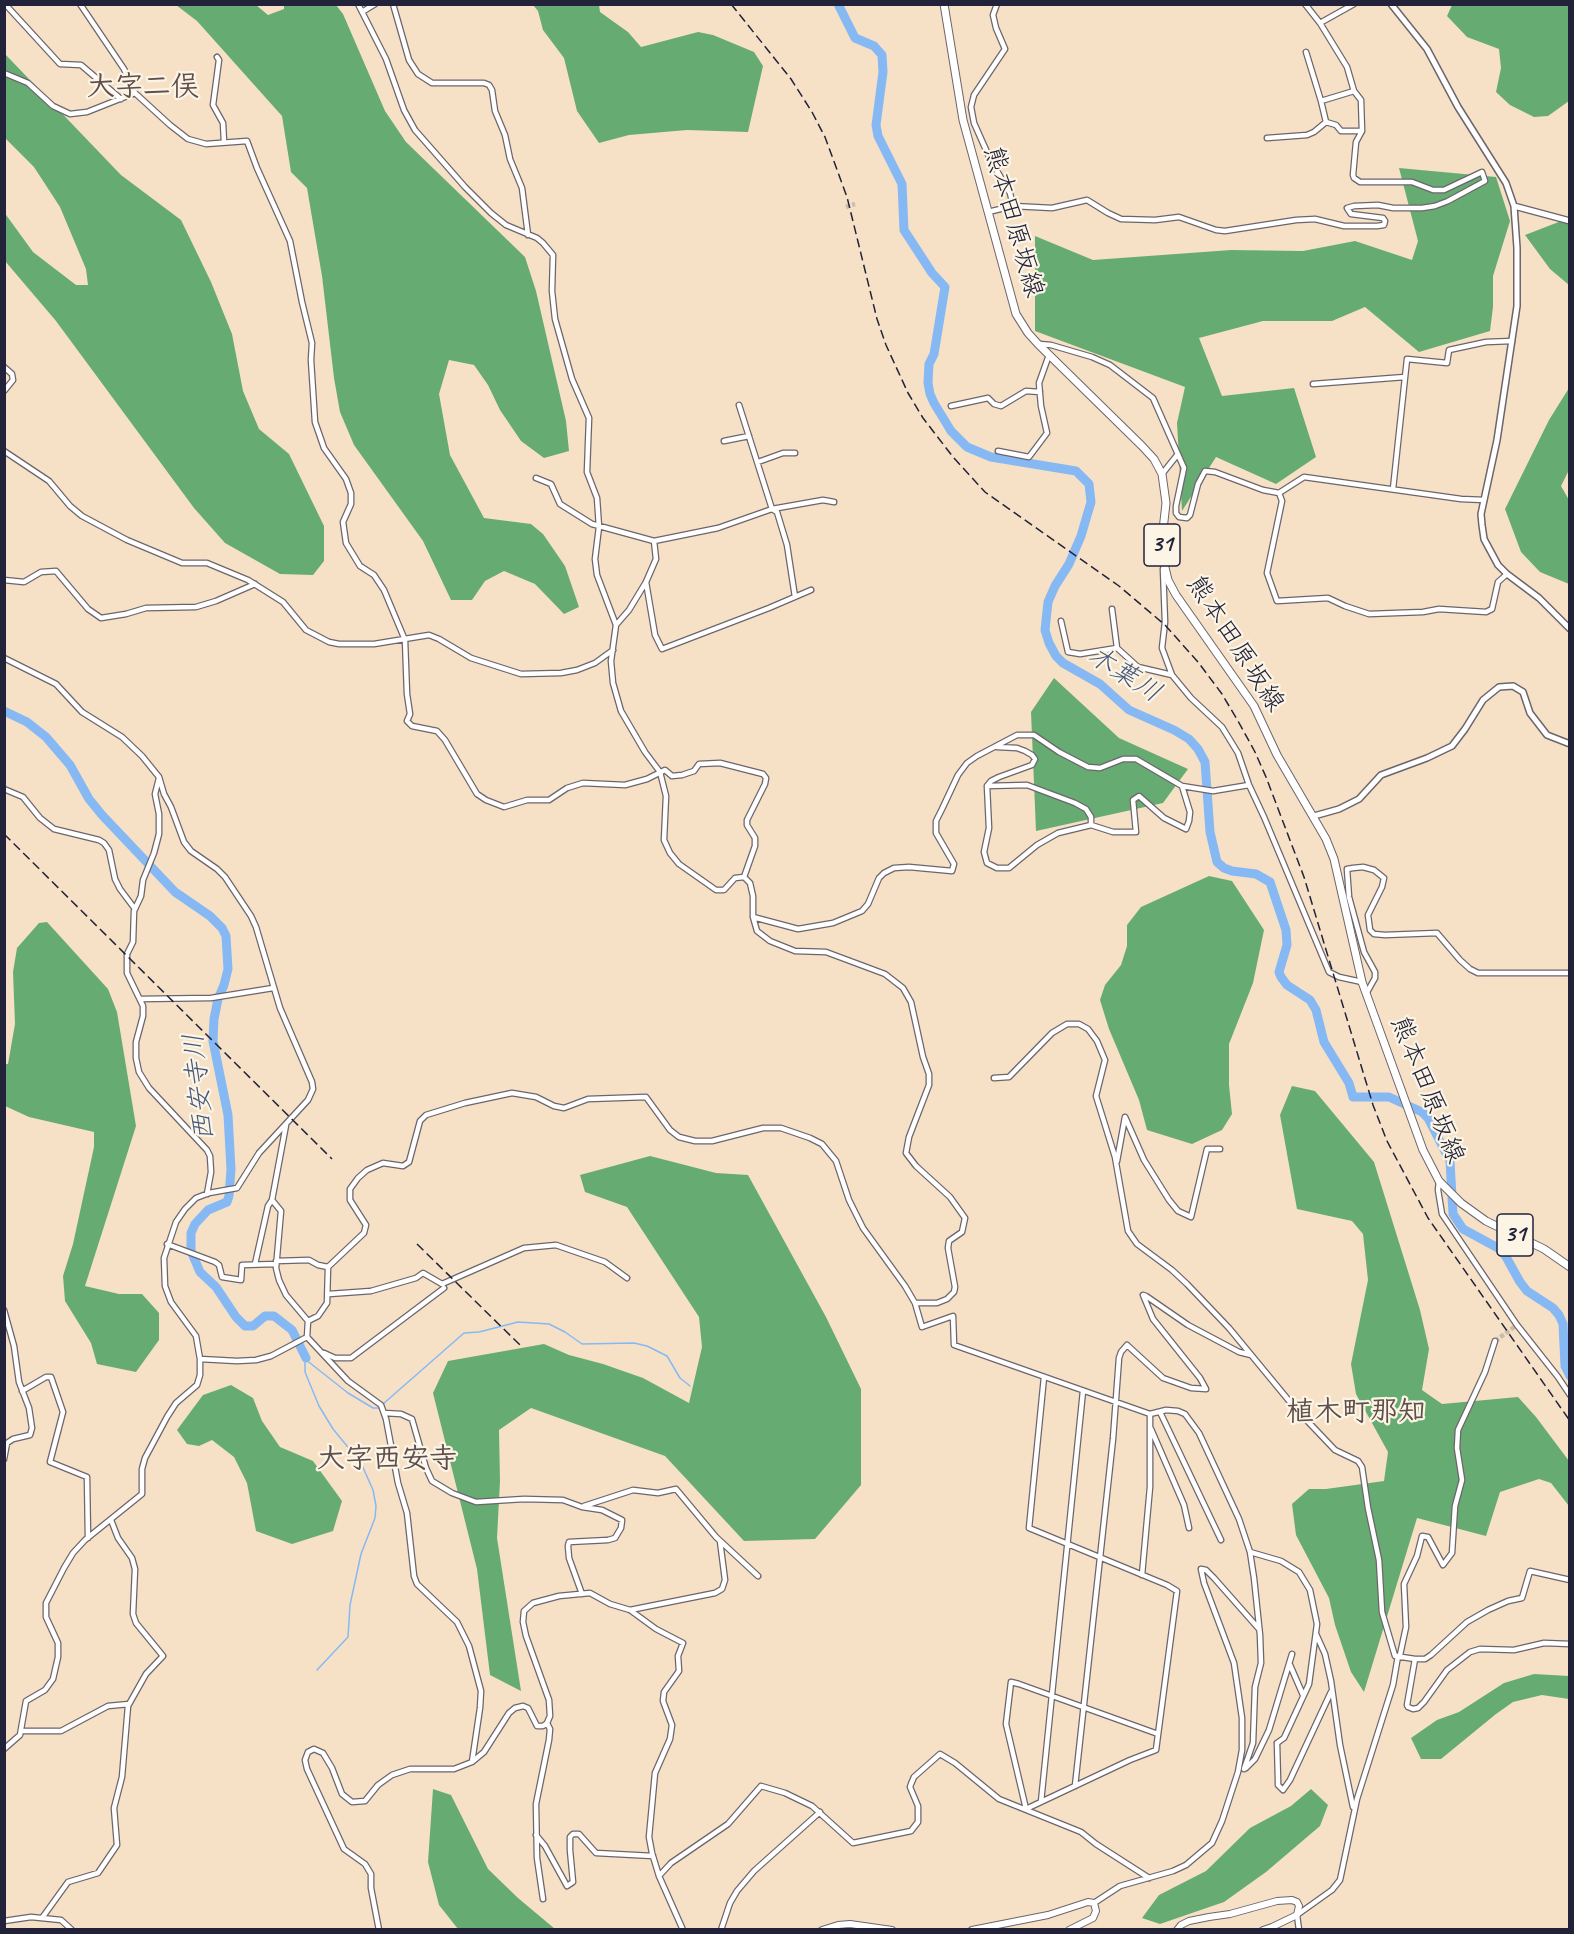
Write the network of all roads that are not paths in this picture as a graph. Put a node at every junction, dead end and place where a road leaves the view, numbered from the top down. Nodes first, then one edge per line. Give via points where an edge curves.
1 (5, 4) edge
2 (80, 4) edge
3 (358, 4) edge
4 (375, 4) edge
5 (393, 4) edge
6 (944, 4) edge
7 (997, 4) edge
8 (1305, 4) edge
9 (1354, 4) edge
10 (1391, 4) edge
11 (362, 12) junction
12 (1320, 23) junction
13 (1306, 52) dead end
14 (217, 57) dead end
15 (4, 73) edge
16 (1354, 91) junction
17 (135, 93) junction
18 (121, 99) junction
19 (1321, 101) junction
20 (1326, 122) junction
21 (1362, 131) junction
22 (1267, 138) dead end
23 (224, 142) junction
24 (1013, 206) junction
25 (1514, 206) junction
26 (988, 212) junction
27 (1569, 221) edge
28 (528, 235) junction
29 (1512, 341) junction
30 (1038, 344) junction
31 (1049, 355) junction
32 (4, 367) edge
33 (1405, 377) junction
34 (1313, 384) dead end
35 (4, 391) edge
36 (1040, 392) junction
37 (739, 405) dead end
38 (951, 406) dead end
39 (749, 436) junction
40 (724, 441) dead end
41 (998, 451) dead end
42 (4, 452) edge
43 (795, 453) dead end
44 (1178, 454) junction
45 (758, 462) junction
46 (1162, 474) junction
47 (536, 478) dead end
48 (1393, 489) junction
49 (1279, 494) junction
50 (1484, 500) junction
51 (834, 502) dead end
52 (772, 509) junction
53 (599, 527) junction
54 (654, 542) junction
55 (1163, 559) junction
56 (1507, 574) junction
57 (4, 580) edge
58 (646, 582) junction
59 (255, 584) junction
60 (810, 590) dead end
61 (795, 597) junction
62 (1112, 609) dead end
63 (1061, 621) dead end
64 (616, 625) junction
65 (1569, 629) edge
66 (405, 640) junction
67 (1117, 648) junction
68 (613, 650) junction
69 (4, 658) edge
70 (1172, 675) junction
71 (1569, 744) edge
72 (997, 747) junction
73 (660, 772) junction
74 (159, 777) junction
75 (1249, 785) junction
76 (987, 786) junction
77 (1182, 786) junction
78 (4, 789) edge
79 (1314, 816) junction
80 (1091, 825) junction
81 (744, 877) junction
82 (135, 909) junction
83 (753, 917) junction
84 (1569, 973) edge
85 (1362, 982) junction
86 (273, 988) junction
87 (1366, 994) junction
88 (140, 999) junction
89 (994, 1078) dead end
90 (287, 1122) junction
91 (1220, 1149) dead end
92 (1116, 1166) junction
93 (1439, 1181) junction
94 (207, 1194) junction
95 (272, 1200) junction
96 (167, 1244) junction
97 (276, 1262) junction
98 (255, 1264) junction
99 (328, 1267) junction
100 (1569, 1267) edge
101 (627, 1278) dead end
102 (444, 1288) dead end
103 (329, 1294) junction
104 (915, 1303) junction
105 (4, 1310) edge
106 (308, 1321) junction
107 (307, 1337) junction
108 (1495, 1341) tunnel mouth
109 (321, 1351) junction
110 (1252, 1355) junction
111 (200, 1359) junction
112 (1044, 1377) junction
113 (22, 1391) junction
114 (1083, 1391) junction
115 (1569, 1395) edge
116 (1116, 1402) junction
117 (1160, 1412) junction
118 (384, 1413) junction
119 (1150, 1414) junction
120 (1150, 1427) junction
121 (4, 1459) edge
122 (582, 1507) junction
123 (111, 1520) junction
124 (1189, 1528) dead end
125 (88, 1538) junction
126 (1221, 1540) dead end
127 (720, 1541) junction
128 (1068, 1545) junction
129 (1250, 1552) junction
130 (1100, 1558) junction
131 (758, 1575) dead end
132 (1142, 1575) junction
133 (1569, 1580) edge
134 (582, 1594) junction
135 (630, 1610) junction
136 (1259, 1629) junction
137 (1316, 1634) junction
138 (1569, 1644) edge
139 (1292, 1654) dead end
140 (1398, 1656) junction
141 (1415, 1659) junction
142 (1290, 1665) junction
143 (1332, 1690) junction
144 (1303, 1695) junction
145 (1051, 1696) junction
146 (129, 1704) junction
147 (1083, 1708) junction
148 (547, 1723) junction
149 (1269, 1730) junction
150 (21, 1731) junction
151 (1158, 1734) junction
152 (1277, 1743) junction
153 (4, 1749) edge
154 (472, 1762) junction
155 (1244, 1769) junction
156 (1238, 1772) junction
157 (1075, 1786) junction
158 (1041, 1802) junction
159 (1026, 1809) junction
160 (1354, 1810) junction
161 (820, 1812) junction
162 (536, 1834) junction
163 (652, 1856) junction
164 (659, 1876) junction
165 (1149, 1878) junction
166 (543, 1899) dead end
167 (1094, 1903) junction
168 (1297, 1915) junction
169 (42, 1918) junction
170 (4, 1921) edge
171 (72, 1929) edge
172 (379, 1929) edge
173 (683, 1929) edge
174 (721, 1929) edge
175 (822, 1929) edge
176 (892, 1929) edge
177 (972, 1929) edge
178 (1069, 1929) edge
179 (1177, 1929) edge
180 (1263, 1929) edge
181 (1299, 1929) edge

1 - 18 street via 60,64 81,65
2 - 17 street via 124,69
3 - 11 street
4 - 11 street
5 - 28 street via 409,60 418,74 432,83 484,83 492,90 495,111 522,188
6 - 26 main road, 熊本田原坂線 / 31 via 963,120
7 - 24 street via 993,15 1005,49 974,95 971,107 982,141
8 - 12 street
9 - 12 street
10 - 25 street via 1427,49 1506,183
11 - 28 street via 415,130 491,213
12 - 16 street via 1347,67
13 - 19 street
14 - 23 street via 213,105 223,123
15 - 18 street via 28,83 53,106 70,114
16 - 19 street
16 - 21 street via 1361,100
17 - 18 street
17 - 23 street via 188,139 206,144
19 - 20 street
20 - 21 street via 1341,131
20 - 22 street via 1307,135
21 - 24 street via 1356,142 1353,175 1360,182 1412,182 1444,190 1482,172 1485,181 1435,206 1347,208 1351,214 1383,218 1383,225 1377,226 1305,219 1225,231 1179,218 1121,219 1087,200 1052,208
23 - 66 street via 247,141 290,241 312,343 315,422 324,448 351,493 344,522 346,543 360,566 374,574 384,590
24 - 26 street
25 - 27 street
25 - 29 street via 1517,306
26 - 30 main road, 熊本田原坂線 / 31 via 1016,314
28 - 53 street via 543,243 553,255 555,319 572,379 589,418 587,472 597,498
29 - 33 street via 1449,350 1447,363 1407,359
29 - 50 street
30 - 31 main road, 熊本田原坂線 / 31
30 - 44 street via 1110,364 1146,391 1159,408
31 - 36 street
31 - 46 main road, 熊本田原坂線 / 31 via 1142,446
32 - 35 street via 13,380
33 - 34 street
33 - 48 street
36 - 38 street via 1026,391 1001,406 988,398
36 - 41 street via 1047,433 1029,457
37 - 39 street
39 - 40 street
39 - 45 street
42 - 59 street via 49,481 70,506 107,530 182,563 207,563
43 - 45 street
44 - 46 street
44 - 49 street via 1184,468 1176,506 1179,517 1190,515 1205,471
45 - 52 street
46 - 55 main road, 熊本田原坂線 / 31 via 1166,503
47 - 53 street via 551,484 560,504
48 - 49 street via 1304,477
48 - 50 street
49 - 56 street via 1282,501 1267,573 1277,601 1328,598 1369,614 1439,609 1486,612 1492,609 1498,582
50 - 56 street via 1484,539
51 - 52 street via 823,500
52 - 54 street via 718,528
52 - 61 street via 777,512 786,545
53 - 54 street
53 - 64 street via 597,574
54 - 58 street via 656,559
55 - 70 street via 1162,648
55 - 79 main road, 熊本田原坂線 / 31 via 1176,595 1254,706 1277,755
56 - 65 street
57 - 59 street via 24,582 41,572 56,571 88,609 101,618 146,608 196,607
58 - 61 street via 655,635 662,649
58 - 64 street
59 - 66 street via 283,602 306,630 329,642 374,644
60 - 61 street
62 - 67 street
63 - 67 street via 1071,654
64 - 68 street
66 - 68 street via 429,635 471,658 521,674 577,670
66 - 73 street via 410,714 406,721 437,731 477,794 486,800 504,807 527,800 549,800 572,785 625,785
67 - 70 street via 1138,667
68 - 73 street via 613,683 621,711
69 - 74 street via 56,684 82,712 122,737
70 - 75 street via 1226,732
71 - 79 street via 1547,735 1530,713 1523,692 1513,686 1499,687 1483,700 1452,746 1381,775 1359,799
72 - 76 street via 1017,748 1035,759 1032,765 999,777
72 - 77 street via 1017,735 1034,735 1088,767 1136,759
72 - 83 street via 967,763 936,821 936,833 954,864 952,871 894,868 879,878 862,911 833,923 798,929
73 - 81 street via 666,796 664,840 679,864 716,890 724,890 735,878
73 - 81 street via 682,775 694,771 699,764 720,763 766,778 747,820 755,846
74 - 82 street via 155,794 159,834
74 - 86 street via 184,842 218,869 251,916
75 - 77 street via 1222,790
75 - 85 street via 1329,972
76 - 80 street via 1027,785 1075,803 1086,809
76 - 80 street via 989,828 984,852 987,863 997,868 1009,868 1049,837
77 - 80 street via 1190,812 1186,829 1164,818 1139,796 1133,800 1136,832 1113,832
78 - 82 street via 23,797 54,829 104,843 120,890
79 - 85 main road, 熊本田原坂線 / 31 via 1334,859
81 - 83 street via 753,896
82 - 88 street via 127,973
83 - 104 street via 757,932 770,941 795,951 826,952 868,966 895,981 910,1002 929,1085 906,1153 950,1197 965,1218 962,1232 949,1241 954,1292 938,1303
84 - 87 street via 1478,973 1460,960 1437,933 1374,934 1368,915 1384,878 1374,870 1353,867 1347,869 1349,897 1364,952 1375,972
85 - 87 main road, 熊本田原坂線 / 31
86 - 88 street via 211,998
86 - 90 street via 312,1082 312,1093
87 - 93 main road, 熊本田原坂線 / 31 via 1407,1110
88 - 94 street via 143,1016 136,1042 140,1072 149,1088 207,1150 211,1161
89 - 92 street via 1010,1077 1058,1028 1079,1024 1088,1029 1105,1060 1096,1096
90 - 94 street via 237,1188
90 - 95 street
91 - 92 street via 1207,1149 1191,1217 1178,1211 1169,1200 1144,1160 1125,1117
92 - 110 street via 1132,1238 1187,1284
93 - 100 main road, 熊本田原坂線 / 31 via 1486,1221 1544,1249
93 - 115 street via 1442,1214
94 - 96 street via 185,1209
95 - 97 street via 281,1210
95 - 98 street
96 - 98 street via 215,1262 222,1277 241,1280 242,1264
96 - 111 street via 165,1286 171,1302 196,1336
97 - 98 street
97 - 99 street via 309,1260
97 - 106 street via 286,1295
99 - 103 street
99 - 104 street via 364,1233 366,1225 350,1200 350,1189 362,1174 383,1163 403,1166 409,1162 420,1121 426,1115 512,1093 564,1108 588,1099 646,1097 669,1130 680,1137 712,1141 763,1128 781,1128 822,1144 836,1161 847,1196 864,1228
101 - 103 street via 605,1262 556,1245 524,1248 442,1284 423,1273 371,1291
102 - 109 street via 351,1358 335,1358
103 - 106 street via 318,1316
104 - 112 street via 922,1327 952,1316 954,1345
105 - 113 street
106 - 107 street
107 - 109 street
107 - 111 street via 256,1360
108 - 140 street via 1458,1430 1461,1480 1452,1553 1443,1565 1428,1537 1422,1536 1404,1584 1406,1627
109 - 118 street via 348,1381 381,1405
110 - 116 street via 1188,1325 1143,1295 1153,1319 1206,1389 1163,1378 1127,1345 1119,1358
110 - 140 street via 1335,1450 1362,1467 1379,1560 1382,1612 1393,1654
111 - 123 street via 196,1384 176,1403 145,1458 142,1494
112 - 114 street
112 - 128 street via 1029,1528
113 - 121 street via 32,1432 7,1443
113 - 125 street via 51,1377 63,1412 50,1462 87,1477
114 - 116 street
114 - 128 street
116 - 119 street
116 - 130 street
117 - 119 street
117 - 126 street
117 - 129 street via 1185,1414 1199,1433 1224,1483
118 - 122 street via 412,1419 432,1481 452,1493 476,1502 551,1498
118 - 154 street via 407,1513 417,1584 461,1627 477,1672 481,1691
119 - 120 street
120 - 124 street via 1184,1505
120 - 132 street via 1150,1487
122 - 127 street via 633,1490 658,1493 676,1489
122 - 134 street via 609,1512 622,1520 615,1538 569,1542 569,1558
123 - 125 street
123 - 146 street via 135,1569 136,1623 163,1656 146,1674
125 - 150 street via 73,1553 46,1603 46,1617 58,1643 56,1666 50,1685 26,1701
127 - 131 street
127 - 135 street via 725,1580 722,1589
128 - 130 street
128 - 145 street
129 - 136 street
129 - 137 street via 1281,1561 1299,1572 1310,1590
130 - 132 street
130 - 147 street
132 - 151 street via 1177,1590
133 - 141 street via 1530,1571 1522,1598 1488,1610 1467,1622 1431,1655
134 - 135 street via 590,1593
134 - 148 street via 532,1603 524,1611 526,1636 549,1700
135 - 163 street via 683,1643 678,1656 679,1671 664,1692 663,1701 672,1725 655,1773 649,1823
136 - 155 street via 1261,1663 1255,1687 1253,1743
136 - 156 street via 1214,1578 1201,1569 1235,1670 1242,1718
137 - 143 street
137 - 144 street via 1309,1684
138 - 141 street via 1544,1643 1514,1650 1470,1652 1447,1670 1424,1702 1413,1709 1407,1705
139 - 142 street
140 - 141 street
140 - 160 street via 1393,1685
142 - 144 street
142 - 149 street
143 - 152 street via 1283,1790 1278,1785
143 - 160 street
144 - 152 street via 1284,1738
145 - 147 street
145 - 158 street
145 - 159 street via 1011,1682 1006,1724
146 - 150 street via 108,1706 62,1731
146 - 169 street via 122,1777 114,1808 117,1845 98,1873 68,1882
147 - 151 street
147 - 157 street
148 - 154 street via 537,1726 528,1708 515,1708 484,1752
148 - 162 street via 549,1740 536,1804
149 - 152 street via 1270,1738
149 - 155 street via 1255,1759
150 - 153 street
151 - 157 street via 1156,1749
154 - 172 street via 453,1769 410,1769 392,1775 365,1801 352,1802 342,1794 322,1753 314,1749 308,1752 307,1769 344,1849 365,1864 370,1874
155 - 156 street
156 - 165 street via 1212,1843 1186,1865
157 - 158 street
158 - 159 street
159 - 161 street via 999,1799 940,1754 910,1784 918,1806 918,1822 911,1831 853,1843
159 - 165 street via 1081,1832
160 - 168 street via 1336,1886
161 - 164 street via 799,1799 761,1786 728,1824 671,1863
161 - 174 street via 737,1891
162 - 163 street via 567,1886 573,1882 573,1834 579,1834 596,1853
162 - 166 street
163 - 164 street
164 - 173 street
165 - 167 street via 1120,1886
167 - 177 main road
167 - 178 main road via 1093,1918
168 - 179 main road via 1297,1902 1277,1901 1190,1921
168 - 180 main road
168 - 181 street
169 - 170 street
169 - 171 street via 61,1920
175 - 176 main road via 850,1924

